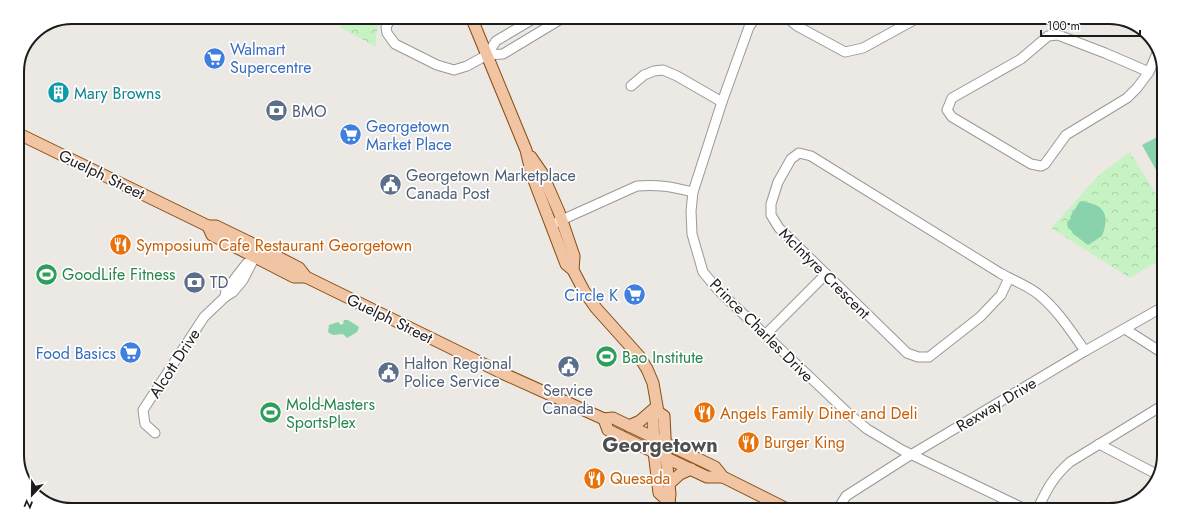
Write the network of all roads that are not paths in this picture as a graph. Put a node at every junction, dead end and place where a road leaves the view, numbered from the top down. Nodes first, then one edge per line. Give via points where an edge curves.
1 (388, 24) edge
2 (474, 24) edge
3 (524, 24) edge
4 (547, 24) edge
5 (751, 24) edge
6 (795, 24) edge
7 (907, 24) edge
8 (487, 55) junction
9 (1155, 59) edge
10 (1149, 72) junction
11 (631, 86) dead end
12 (722, 102) junction
13 (24, 136) edge
14 (693, 192) junction
15 (556, 222) junction
16 (257, 252) junction
17 (826, 274) junction
18 (1009, 278) junction
19 (1157, 310) edge
20 (1125, 329) junction
21 (765, 335) junction
22 (1157, 349) edge
23 (1085, 351) junction
24 (658, 409) junction
25 (1157, 409) edge
26 (604, 419) junction
27 (629, 426) junction
28 (155, 433) dead end
29 (653, 437) junction
30 (665, 443) junction
31 (1099, 444) junction
32 (654, 452) junction
33 (911, 454) junction
34 (666, 457) junction
35 (691, 469) junction
36 (1153, 472) edge
37 (723, 477) junction
38 (669, 484) junction
39 (668, 503) edge
40 (670, 503) edge
41 (775, 503) edge
42 (842, 503) edge
43 (1012, 503) edge
44 (1040, 503) edge

1 - 8 street via 387,33 395,44 454,70
2 - 8 main road
3 - 8 street via 496,41
4 - 8 street via 503,54
5 - 12 street, Prince Charles Drive
6 - 7 street via 845,52 864,48
8 - 15 main road via 526,150 542,173
9 - 10 street
10 - 10 street via 1058,35 1048,36 1022,59 952,98 947,110 952,118 1031,164 1041,166 1066,135 1127,98
11 - 12 street via 644,75 663,70
12 - 14 street, Prince Charles Drive
13 - 16 main road, Guelph Street via 208,226 212,235
14 - 15 street via 668,186 637,186
14 - 21 street, Prince Charles Drive via 692,234 704,272 719,291
15 - 24 main road via 574,256 573,270 584,291 647,369 653,383
16 - 26 main road, Guelph Street via 294,277 306,277 502,373
16 - 28 street, Alcott Drive via 243,280 204,317 143,410 145,424
17 - 18 street, McIntyre Crescent via 897,345 918,357 929,357 980,317 1001,295
17 - 18 street, McIntyre Crescent via 779,228 771,215 771,204 778,182 790,159 799,153 811,156
17 - 21 street
18 - 23 street, McIntyre Crescent via 1038,293
19 - 20 street, Rexway Drive
20 - 22 street
20 - 23 street, Rexway Drive
21 - 33 street, Prince Charles Drive via 867,429
23 - 33 street, Rexway Drive
24 - 27 main road
24 - 29 main road via 653,416
24 - 30 main road via 664,416
25 - 31 street
26 - 27 main road, Guelph Street via 613,418
26 - 32 main road, Guelph Street via 608,430
27 - 29 main road, Guelph Street
29 - 30 main road, Guelph Street
29 - 32 main road
30 - 34 main road
30 - 37 main road, Guelph Street via 714,467
31 - 36 street
31 - 44 street via 1059,472
32 - 34 main road, Guelph Street
32 - 39 main road via 659,493
33 - 42 street, Rexway Drive via 846,496
33 - 43 street, Prince Charles Drive
34 - 35 main road, Guelph Street
34 - 38 main road
35 - 37 main road, Guelph Street via 707,477
35 - 38 main road via 680,474
37 - 41 main road, Guelph Street
38 - 40 main road

